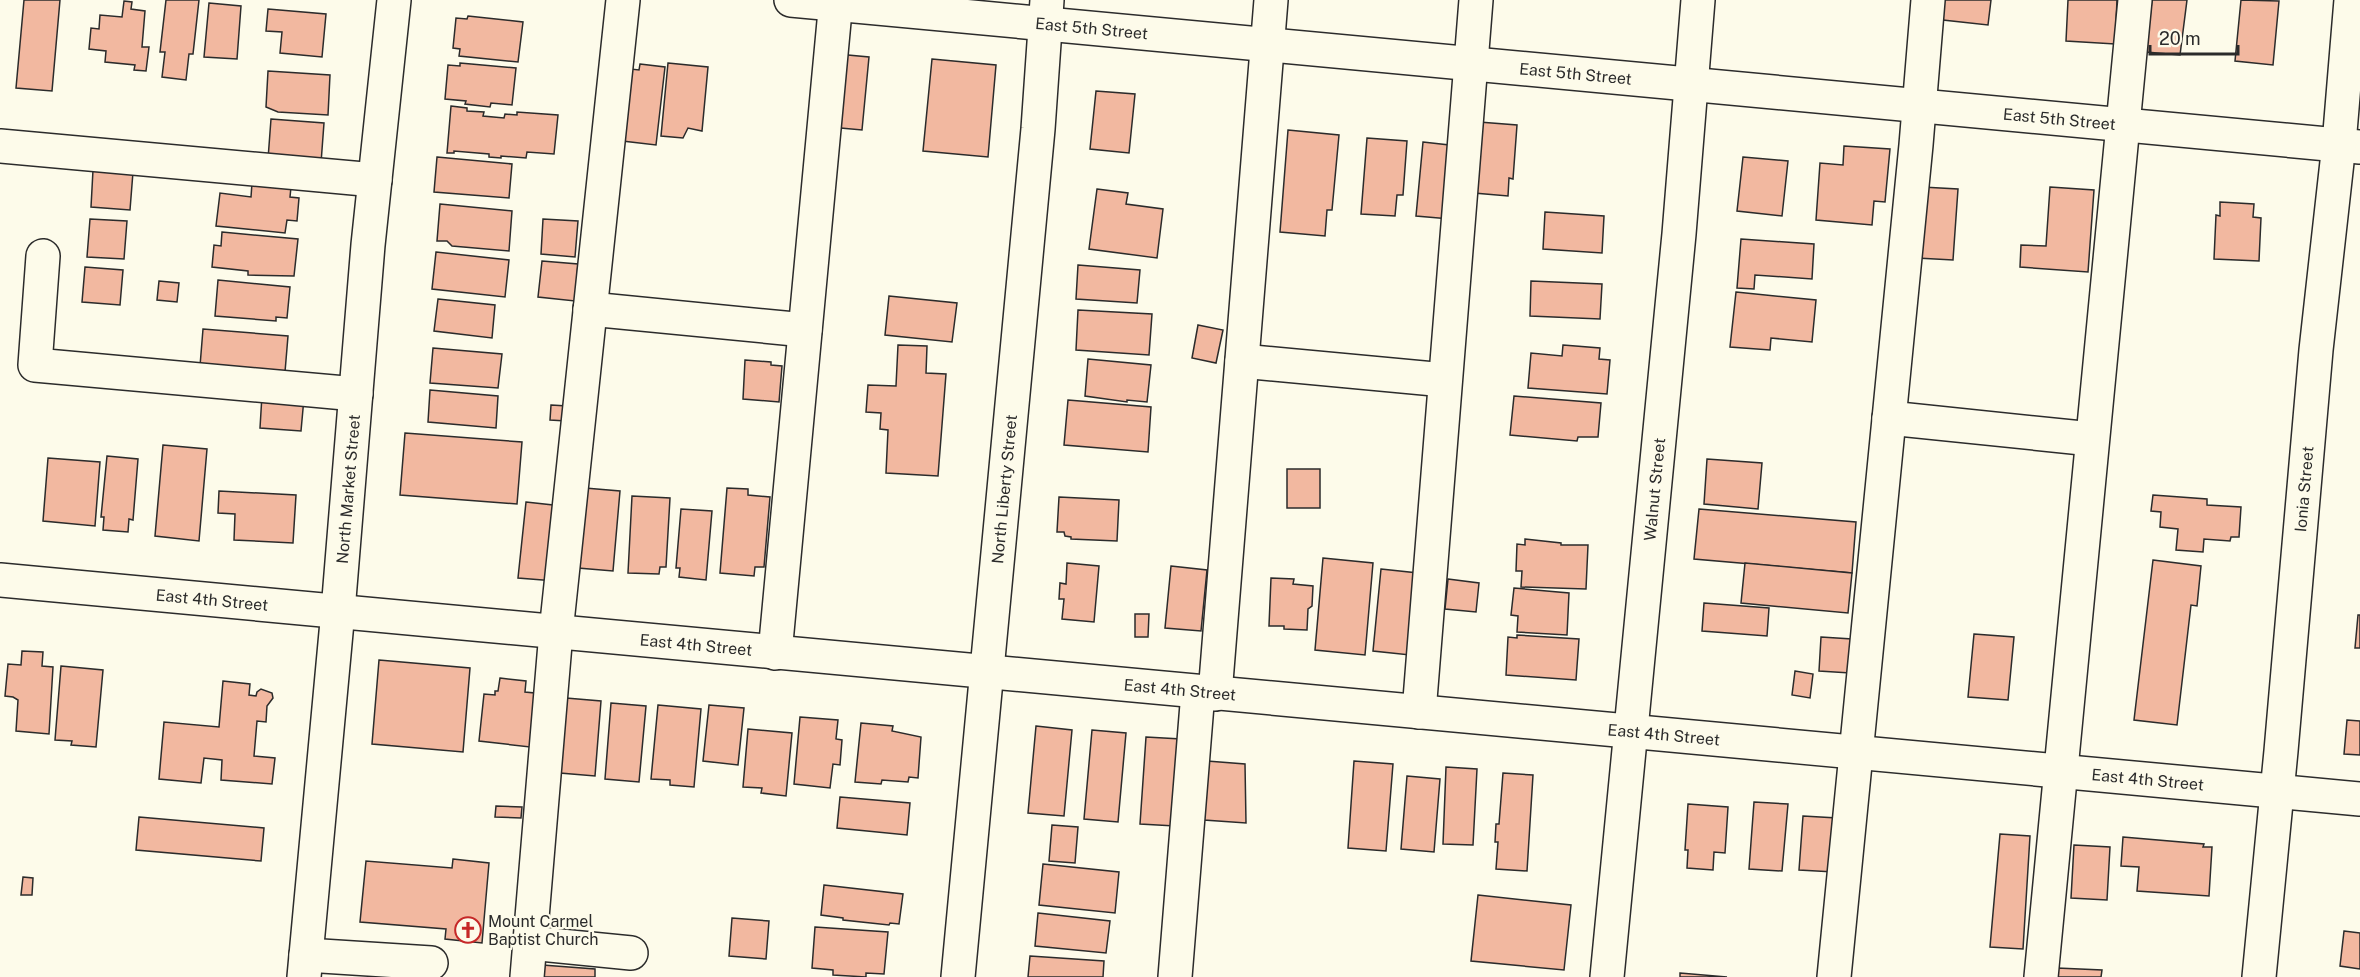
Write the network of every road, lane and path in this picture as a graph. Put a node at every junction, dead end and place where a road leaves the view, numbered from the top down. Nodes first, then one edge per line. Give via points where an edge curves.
1 (394, 0) edge
2 (623, 0) edge
3 (791, 0) edge
4 (1271, 0) edge
5 (1476, 0) edge
6 (1698, 0) edge
7 (1928, 0) edge
8 (2135, 0) edge
9 (2351, 0) edge
10 (836, 2) edge
11 (1045, 12) edge
12 (1268, 44) junction
13 (1470, 62) junction
14 (1691, 83) junction
15 (1920, 105) junction
16 (2123, 125) junction
17 (2349, 145) edge
18 (0, 146) edge
19 (375, 180) junction
20 (43, 256) dead end
21 (590, 309) junction
22 (806, 330) junction
23 (1242, 361) junction
24 (1445, 380) junction
25 (356, 394) junction
26 (1889, 418) junction
27 (2092, 439) junction
28 (0, 580) edge
29 (338, 611) junction
30 (556, 632) junction
31 (775, 653) junction
32 (986, 673) junction
33 (1206, 693) junction
34 (1419, 712) junction
35 (1631, 731) junction
36 (1856, 752) junction
37 (2060, 771) junction
38 (2278, 791) junction
39 (2360, 800) edge
40 (530, 943) junction
41 (631, 953) dead end
42 (431, 963) dead end
43 (305, 966) edge
44 (527, 977) edge
45 (958, 977) edge
46 (1175, 977) edge
47 (1607, 977) edge
48 (1834, 977) edge
49 (2041, 977) edge
50 (2259, 977) edge

1 - 19 street, North Market Street
2 - 21 street
3 - 10 street, East 5th Street
4 - 12 street
5 - 13 street
6 - 14 street, Walnut Street
7 - 15 street
8 - 16 street
9 - 17 street, Ionia Street
10 - 11 street, East 5th Street
10 - 22 street
11 - 12 street, East 5th Street
11 - 32 street, North Liberty Street via 1038,129
12 - 13 street, East 5th Street
12 - 23 street
13 - 14 street, East 5th Street
13 - 24 street
14 - 15 street, East 5th Street
14 - 35 street, Walnut Street
15 - 16 street, East 5th Street
15 - 26 street
16 - 17 street, East 5th Street
16 - 27 street
17 - 38 street, Ionia Street via 2316,350
18 - 19 street
19 - 25 street, North Market Street
20 - 25 street via 35,364
21 - 22 street
21 - 30 street
22 - 31 street
23 - 24 street
23 - 33 street
24 - 34 street
25 - 29 street, North Market Street
26 - 27 street
26 - 36 street
27 - 37 street
28 - 29 street, East 4th Street
29 - 30 street, East 4th Street
29 - 43 street, North Market Street
30 - 31 street, East 4th Street
30 - 40 street
31 - 32 street, East 4th Street
32 - 33 street, East 4th Street
32 - 45 street, North Liberty Street
33 - 34 street, East 4th Street
33 - 46 street
34 - 35 street, East 4th Street
35 - 36 street, East 4th Street
35 - 47 street, Walnut Street
36 - 37 street, East 4th Street
36 - 48 street
37 - 38 street, East 4th Street
37 - 49 street
38 - 39 street, East 4th Street
38 - 50 street, Ionia Street
40 - 41 street
40 - 44 street
42 - 43 street

